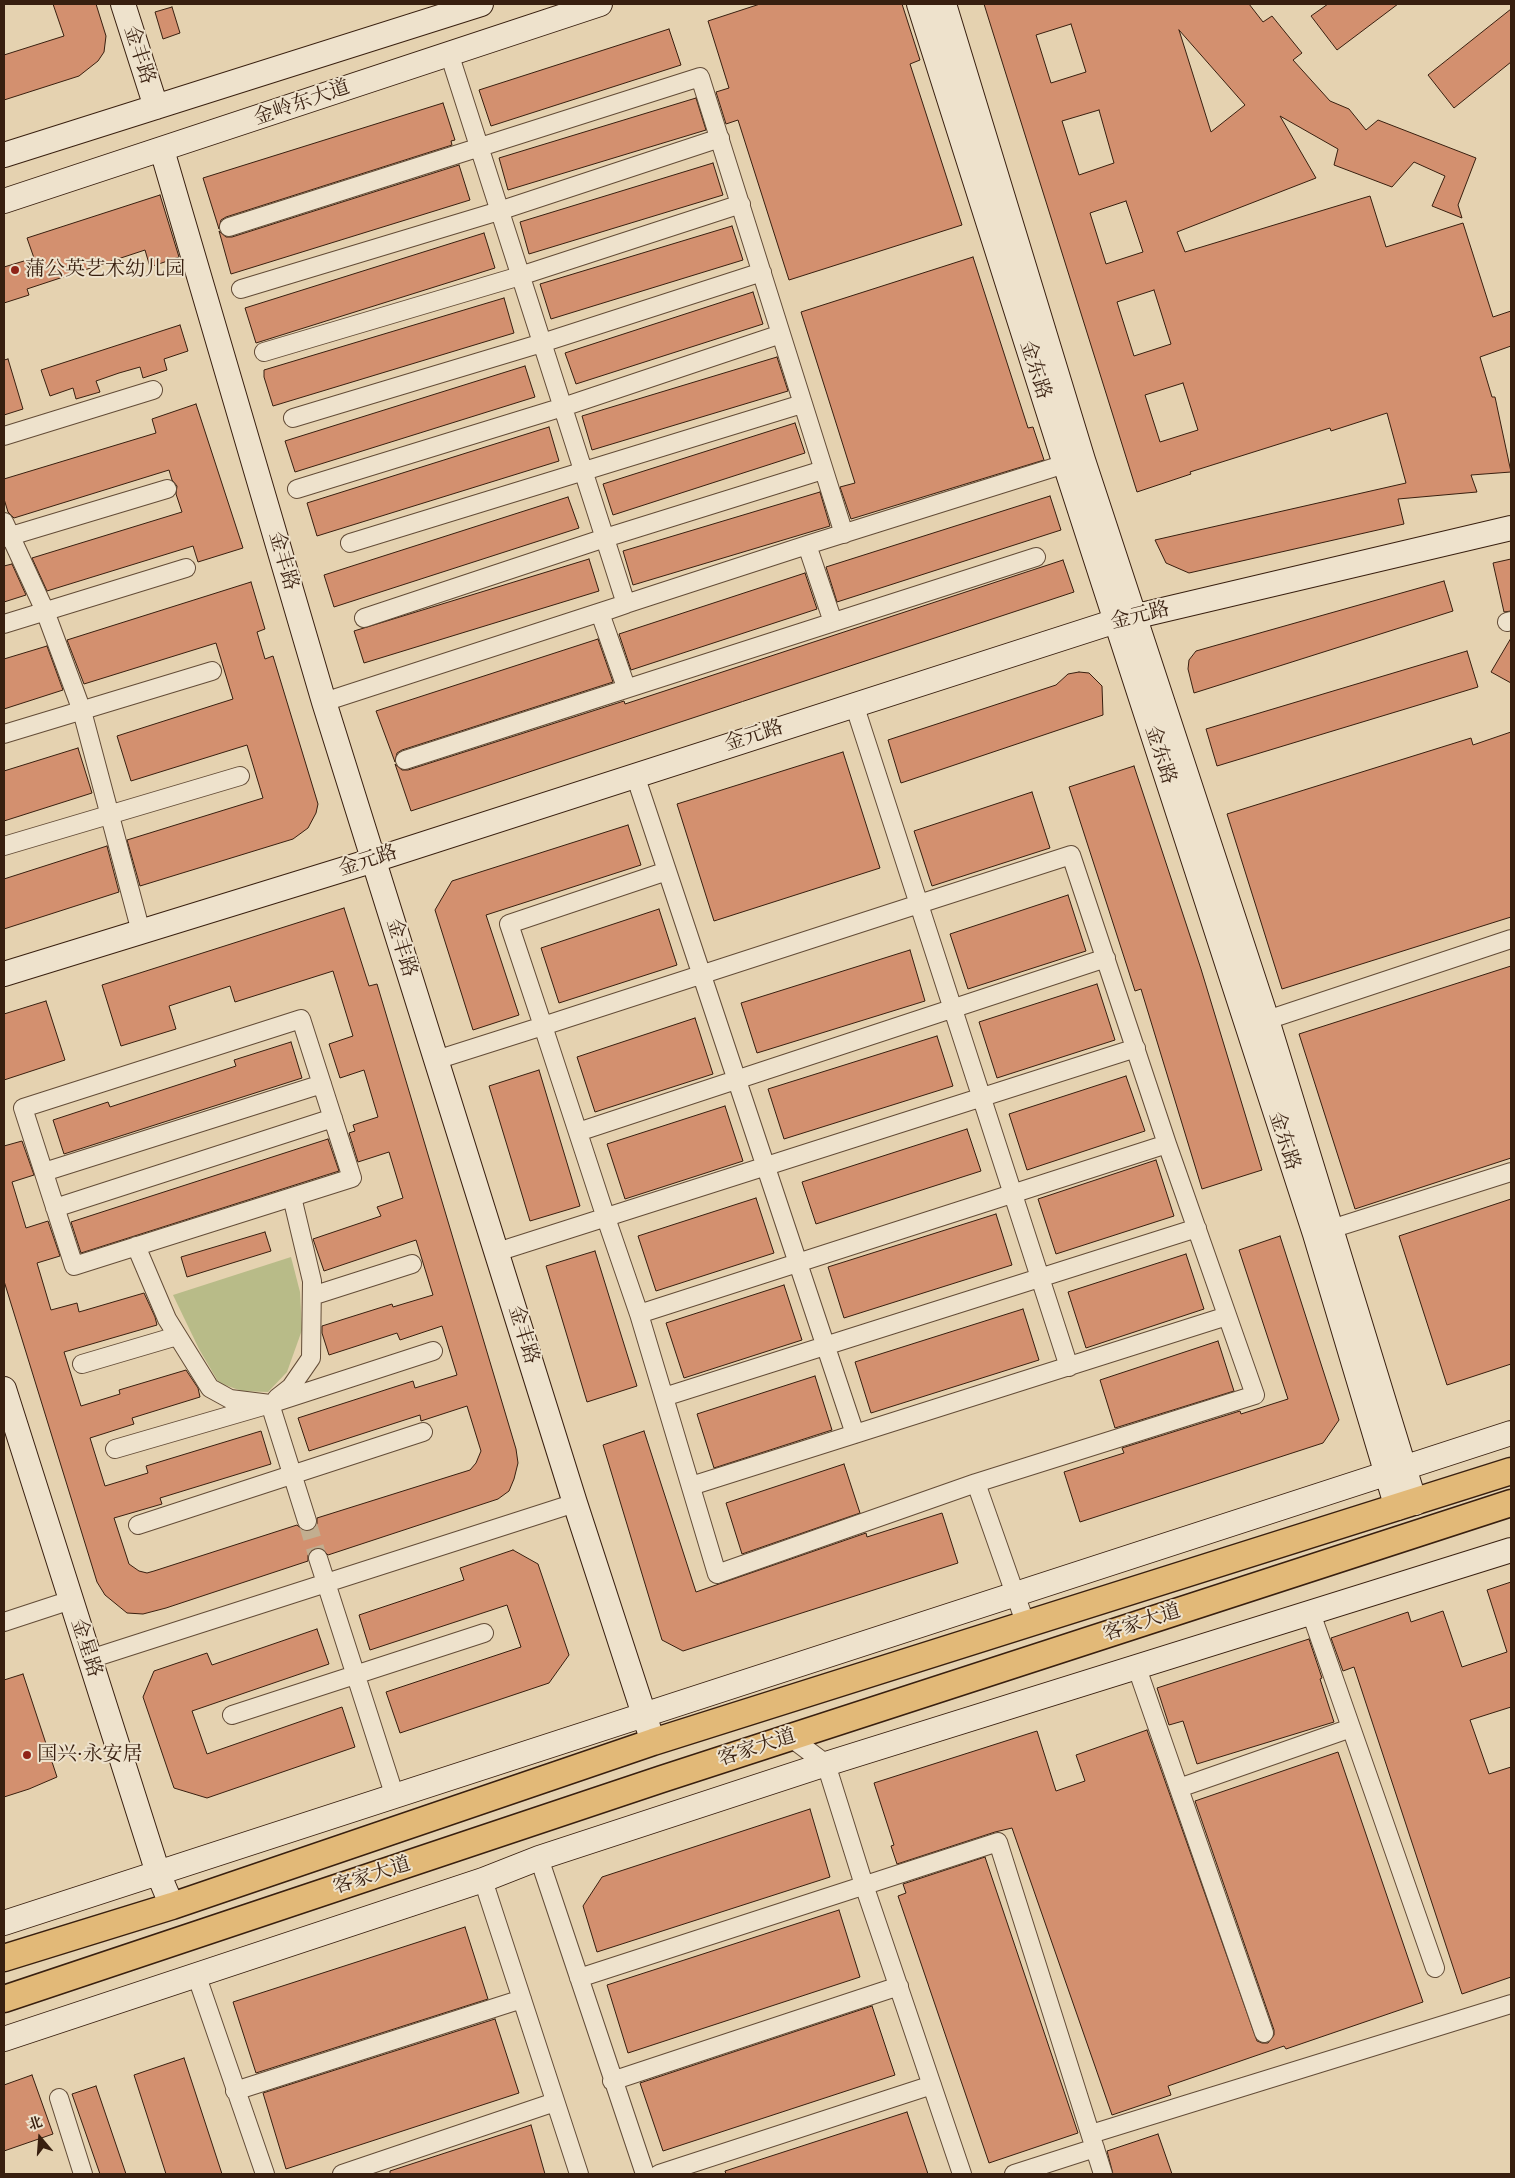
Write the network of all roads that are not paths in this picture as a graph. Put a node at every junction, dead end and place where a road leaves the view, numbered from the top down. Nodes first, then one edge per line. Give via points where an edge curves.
1 (123, 4) edge
2 (481, 4) edge
3 (600, 4) edge
4 (919, 4) edge
5 (944, 4) edge
6 (449, 53) junction
7 (156, 107) junction
8 (720, 138) junction
9 (479, 146) junction
10 (162, 150) junction
11 (4, 155) edge
12 (4, 201) edge
13 (741, 204) junction
14 (499, 210) junction
15 (229, 227) dead end
16 (762, 272) junction
17 (520, 276) junction
18 (241, 289) dead end
19 (781, 334) junction
20 (542, 343) junction
21 (264, 352) dead end
22 (153, 390) dead end
23 (802, 404) junction
24 (563, 407) junction
25 (293, 418) dead end
26 (4, 436) edge
27 (1065, 464) junction
28 (823, 470) junction
29 (583, 472) junction
30 (297, 488) dead end
31 (167, 489) dead end
32 (1511, 528) edge
33 (6, 532) edge
34 (844, 534) junction
35 (605, 538) junction
36 (350, 543) dead end
37 (807, 545) junction
38 (1036, 556) dead end
39 (186, 568) dead end
40 (626, 604) junction
41 (45, 611) junction
42 (600, 613) junction
43 (364, 618) dead end
44 (1126, 618) junction
45 (832, 622) junction
46 (4, 624) edge
47 (212, 671) dead end
48 (626, 687) junction
49 (324, 702) junction
50 (854, 704) junction
51 (82, 710) junction
52 (4, 734) edge
53 (405, 760) dead end
54 (635, 775) junction
55 (240, 776) dead end
56 (110, 814) junction
57 (4, 846) edge
58 (374, 860) junction
59 (667, 871) junction
60 (919, 904) junction
61 (141, 932) junction
62 (1511, 939) edge
63 (1106, 958) junction
64 (4, 974) edge
65 (702, 974) junction
66 (953, 1008) junction
67 (1267, 1020) junction
68 (543, 1026) junction
69 (1136, 1048) junction
70 (436, 1060) junction
71 (736, 1080) junction
72 (322, 1084) junction
73 (982, 1097) junction
74 (333, 1118) junction
75 (578, 1132) junction
76 (1167, 1144) junction
77 (766, 1167) junction
78 (44, 1172) junction
79 (1511, 1172) edge
80 (1013, 1193) junction
81 (292, 1197) junction
82 (55, 1208) junction
83 (606, 1218) junction
84 (1197, 1228) junction
85 (1331, 1229) junction
86 (136, 1246) junction
87 (497, 1252) junction
88 (798, 1263) junction
89 (412, 1264) dead end
90 (1040, 1278) junction
91 (312, 1296) junction
92 (638, 1314) junction
93 (1227, 1316) junction
94 (177, 1336) junction
95 (826, 1346) junction
96 (433, 1351) dead end
97 (82, 1364) dead end
98 (1069, 1366) junction
99 (4, 1389) edge
100 (664, 1397) junction
101 (270, 1404) junction
102 (423, 1432) dead end
103 (855, 1434) junction
104 (1511, 1434) edge
105 (115, 1449) dead end
106 (1396, 1471) junction
107 (1511, 1471) edge
108 (293, 1474) junction
109 (976, 1483) junction
110 (691, 1486) junction
111 (575, 1502) junction
112 (1511, 1503) edge
113 (1406, 1505) junction
114 (308, 1521) tunnel mouth
115 (138, 1525) dead end
116 (1511, 1550) edge
117 (318, 1558) tunnel mouth
118 (326, 1583) junction
119 (1016, 1595) junction
120 (71, 1600) junction
121 (1311, 1613) junction
122 (4, 1622) edge
123 (1026, 1625) junction
124 (484, 1633) dead end
125 (90, 1659) junction
126 (1137, 1668) junction
127 (355, 1675) junction
128 (232, 1715) dead end
129 (643, 1717) junction
130 (1351, 1728) junction
131 (790, 1737) junction
132 (653, 1742) junction
133 (826, 1764) junction
134 (1179, 1788) junction
135 (395, 1797) junction
136 (539, 1858) junction
137 (158, 1873) junction
138 (483, 1880) junction
139 (864, 1885) junction
140 (172, 1906) junction
141 (4, 1923) edge
142 (4, 1958) edge
143 (1435, 1968) dead end
144 (196, 1974) junction
145 (579, 1978) junction
146 (899, 1986) junction
147 (4, 1999) edge
148 (522, 1999) junction
149 (1511, 2004) edge
150 (1264, 2033) dead end
151 (4, 2040) edge
152 (612, 2081) junction
153 (932, 2084) junction
154 (235, 2091) junction
155 (59, 2098) dead end
156 (555, 2102) junction
157 (1093, 2141) junction
158 (83, 2174) edge
159 (265, 2174) edge
160 (342, 2174) edge
161 (579, 2174) edge
162 (645, 2174) edge
163 (659, 2174) edge
164 (962, 2174) edge
165 (1014, 2174) edge
166 (1103, 2174) edge

1 - 7 street, 金丰路
2 - 7 street, 金岭东大道
3 - 6 street, 金岭东大道
4 - 27 street, 金东路
5 - 44 street, 金东路 via 1080,451
6 - 9 street
6 - 10 street, 金岭东大道
7 - 11 street, 金岭东大道
8 - 9 street via 700,77
8 - 13 street
8 - 14 street
9 - 14 street
9 - 15 street
10 - 12 street, 金岭东大道
10 - 49 street, 金丰路
13 - 16 street
13 - 17 street
14 - 17 street
14 - 18 street
16 - 19 street
16 - 20 street
17 - 20 street
17 - 21 street
19 - 23 street
19 - 24 street
20 - 24 street
20 - 25 street
22 - 26 street
23 - 28 street
23 - 29 street
24 - 29 street
24 - 30 street
27 - 34 street
27 - 44 street, 金东路
28 - 34 street
28 - 35 street
29 - 35 street
29 - 36 street
31 - 33 street
32 - 44 street, 金元路
33 - 41 street
34 - 37 street
35 - 40 street
35 - 43 street
37 - 40 street
37 - 45 street
38 - 45 street
39 - 41 street
40 - 42 street
41 - 46 street
41 - 51 street
42 - 48 street
42 - 49 street
44 - 50 street, 金元路
44 - 67 street, 金东路
44 - 106 street, 金东路 via 1315,1234
45 - 48 street
47 - 51 street
48 - 53 street
49 - 58 street, 金丰路
50 - 54 street, 金元路
50 - 60 street
51 - 52 street
51 - 56 street
54 - 58 street, 金元路
54 - 59 street
55 - 56 street
56 - 57 street
56 - 61 street
58 - 61 street, 金元路
58 - 70 street, 金丰路
59 - 65 street
59 - 68 street via 509,924
60 - 63 street via 1071,855
60 - 65 street
60 - 66 street
61 - 64 street, 金元路
62 - 67 street
63 - 66 street
63 - 69 street
65 - 68 street
65 - 71 street
66 - 71 street
66 - 73 street
67 - 85 street, 金东路
68 - 70 street
68 - 75 street
69 - 73 street
69 - 76 street
70 - 87 street, 金丰路
71 - 75 street
71 - 77 street
72 - 74 street
72 - 78 street
72 - 78 street via 301,1019 23,1108
73 - 77 street
73 - 80 street
74 - 81 street via 352,1178
74 - 82 street
75 - 83 street
76 - 80 street
76 - 84 street
77 - 83 street
77 - 88 street
78 - 82 street
79 - 85 street
80 - 88 street
80 - 90 street
81 - 86 street
81 - 91 street via 312,1281
82 - 86 street via 74,1266
83 - 87 street
83 - 92 street
84 - 90 street
84 - 93 street
85 - 106 street, 金东路
86 - 94 street
87 - 111 street, 金丰路
88 - 92 street
88 - 95 street
89 - 91 street
90 - 95 street
90 - 98 street
91 - 101 street via 312,1358 291,1387
92 - 100 street
93 - 98 street
93 - 109 street via 1255,1395
94 - 97 street
94 - 101 street via 210,1388 230,1400
95 - 100 street
95 - 103 street
96 - 101 street
98 - 103 street
99 - 120 street, 金星路
100 - 110 street
101 - 105 street
101 - 108 street
102 - 108 street
103 - 110 street
104 - 106 street
106 - 113 street, 金东路
106 - 119 street
107 - 113 main road, 客家大道
108 - 114 street
108 - 115 street
109 - 110 street via 717,1574
109 - 119 street
111 - 118 street
111 - 129 street, 金丰路
112 - 131 main road, 客家大道
113 - 123 main road, 客家大道
116 - 121 street
117 - 118 street
118 - 125 street
118 - 127 street
119 - 123 street
119 - 129 street
120 - 122 street
120 - 125 street, 金星路
121 - 126 street
121 - 130 street
123 - 132 main road, 客家大道
124 - 127 street
125 - 137 street, 金星路
126 - 133 street
126 - 134 street
127 - 128 street
127 - 135 street
129 - 132 street, 金丰路
129 - 135 street
130 - 134 street
130 - 143 street
131 - 133 street
131 - 147 main road, 客家大道
132 - 140 main road, 客家大道
133 - 136 street
133 - 139 street
134 - 150 street
135 - 137 street
136 - 138 street
136 - 145 street
137 - 140 street, 金星路
137 - 141 street
138 - 144 street
138 - 148 street
139 - 145 street
139 - 146 street
139 - 157 street via 998,1842
140 - 142 main road, 客家大道
144 - 151 street
144 - 154 street
145 - 152 street
146 - 152 street
146 - 153 street
148 - 154 street
148 - 156 street
149 - 157 street
152 - 162 street
153 - 163 street
153 - 164 street
154 - 159 street
155 - 158 street
156 - 160 street
156 - 161 street
157 - 165 street
157 - 166 street

